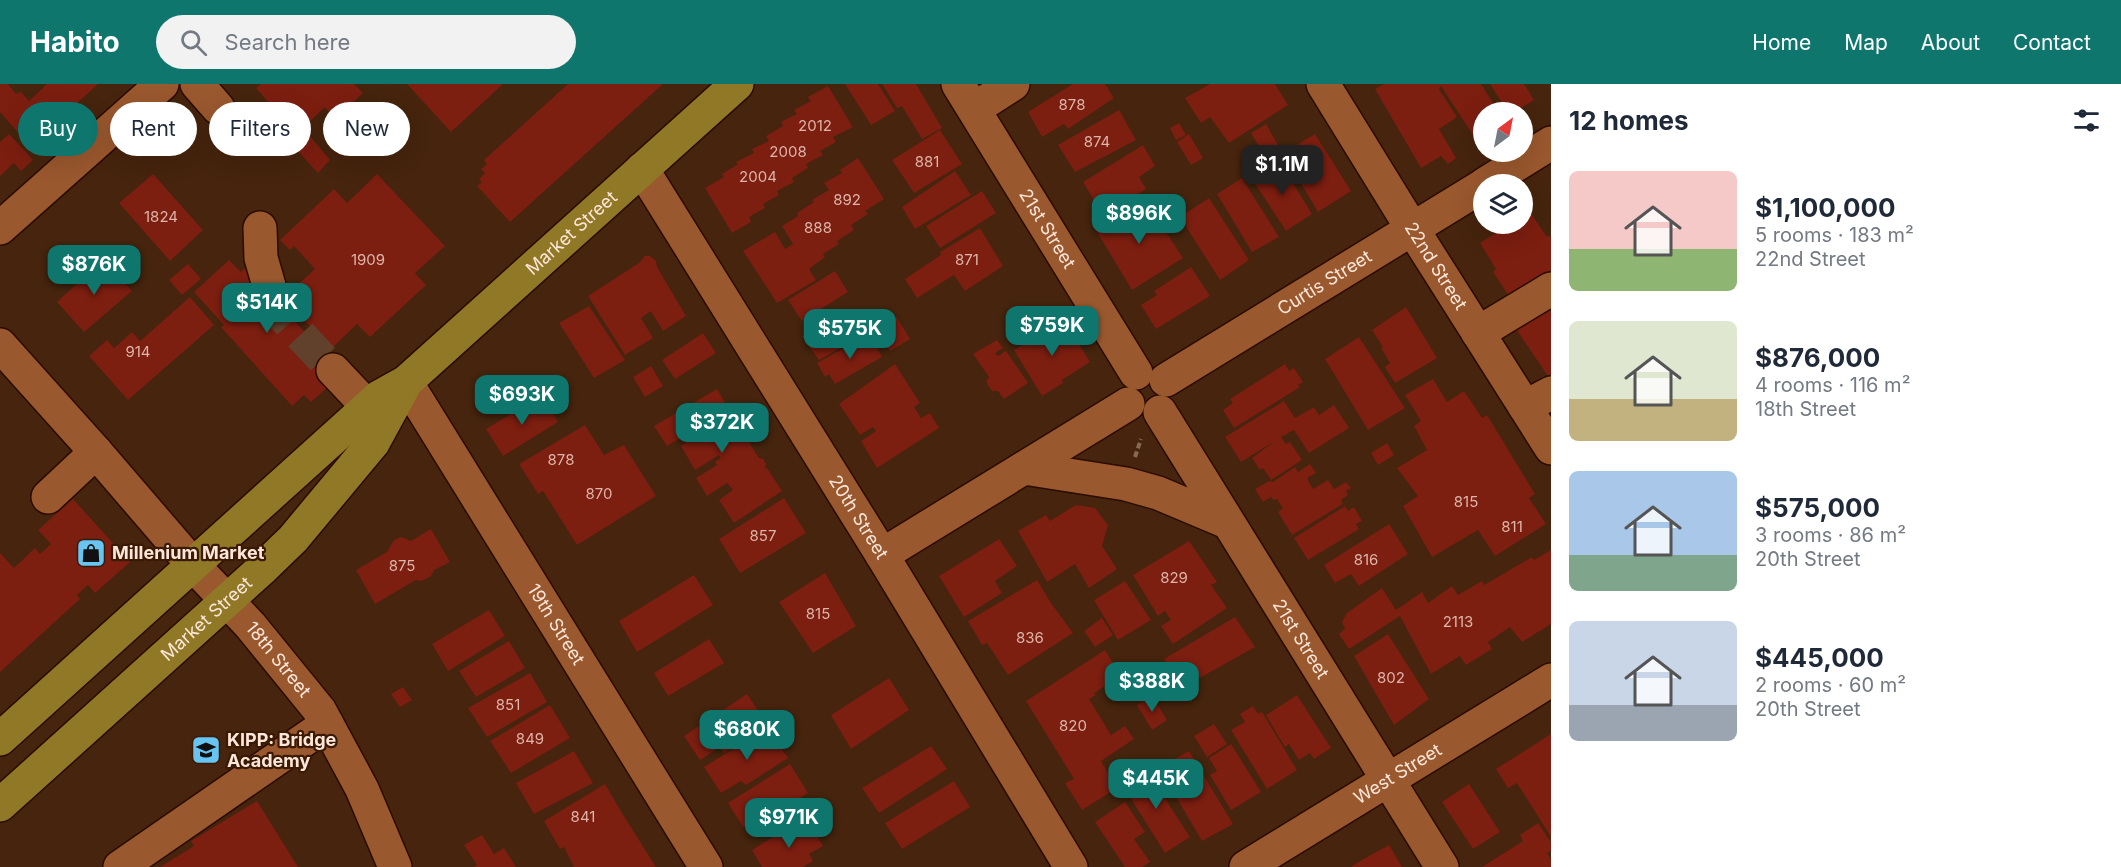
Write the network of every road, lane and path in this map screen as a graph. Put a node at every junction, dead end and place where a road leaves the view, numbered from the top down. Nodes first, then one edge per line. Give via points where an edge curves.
1 (162, 84) edge
2 (197, 84) edge
3 (737, 84) edge
4 (1013, 84) edge
5 (1323, 84) edge
6 (966, 97) edge
7 (213, 102) edge
8 (1551, 143) edge
9 (642, 169) junction
10 (1502, 174) edge
11 (1473, 192) edge
12 (0, 228) edge
13 (260, 228) dead end
14 (1413, 230) junction
15 (1551, 290) edge
16 (272, 296) tunnel mouth
17 (1478, 333) junction
18 (0, 345) edge
19 (333, 370) tunnel mouth
20 (406, 381) junction
21 (1147, 397) junction
22 (1538, 400) edge
23 (368, 407) junction
24 (1551, 448) edge
25 (96, 452) junction
26 (1024, 468) junction
27 (1125, 484) junction
28 (48, 497) dead end
29 (1227, 522) junction
30 (882, 555) junction
31 (194, 566) junction
32 (227, 601) junction
33 (1551, 680) edge
34 (327, 724) junction
35 (0, 739) edge
36 (1387, 779) junction
37 (0, 805) edge
38 (120, 867) edge
39 (395, 867) edge
40 (706, 867) edge
41 (1071, 867) edge
42 (1246, 867) edge
43 (1442, 867) edge

1 - 12 street
2 - 7 street
3 - 9 main road, Market Street
4 - 6 street
5 - 14 street, 22nd Street
6 - 21 street, 21st Street
8 - 10 street, Curtis Street
9 - 20 main road, Market Street
9 - 30 street, 20th Street
11 - 14 street, Curtis Street
13 - 16 street via 261,258
14 - 17 street, 22nd Street
14 - 21 street, Curtis Street
15 - 17 street
17 - 22 street, 22nd Street
18 - 25 street, 18th Street
19 - 23 street
20 - 23 main road, Market Street
20 - 32 main road, Market Street via 373,443 293,539
20 - 40 street, 19th Street
21 - 26 street, Curtis Street
21 - 27 path via 1143,434
21 - 29 street, 21st Street
22 - 24 street, 22nd Street
23 - 31 main road, Market Street
25 - 28 street
25 - 31 street, 18th Street
26 - 27 street
26 - 30 street, Curtis Street
27 - 29 street via 1158,493
29 - 36 street, 21st Street
30 - 41 street, 20th Street
31 - 32 street, 18th Street
31 - 35 main road, Market Street
32 - 34 street, 18th Street
32 - 37 main road, Market Street
33 - 36 street, West Street
34 - 38 street
34 - 39 street, 18th Street via 362,789
36 - 42 street, West Street
36 - 43 street, 21st Street

